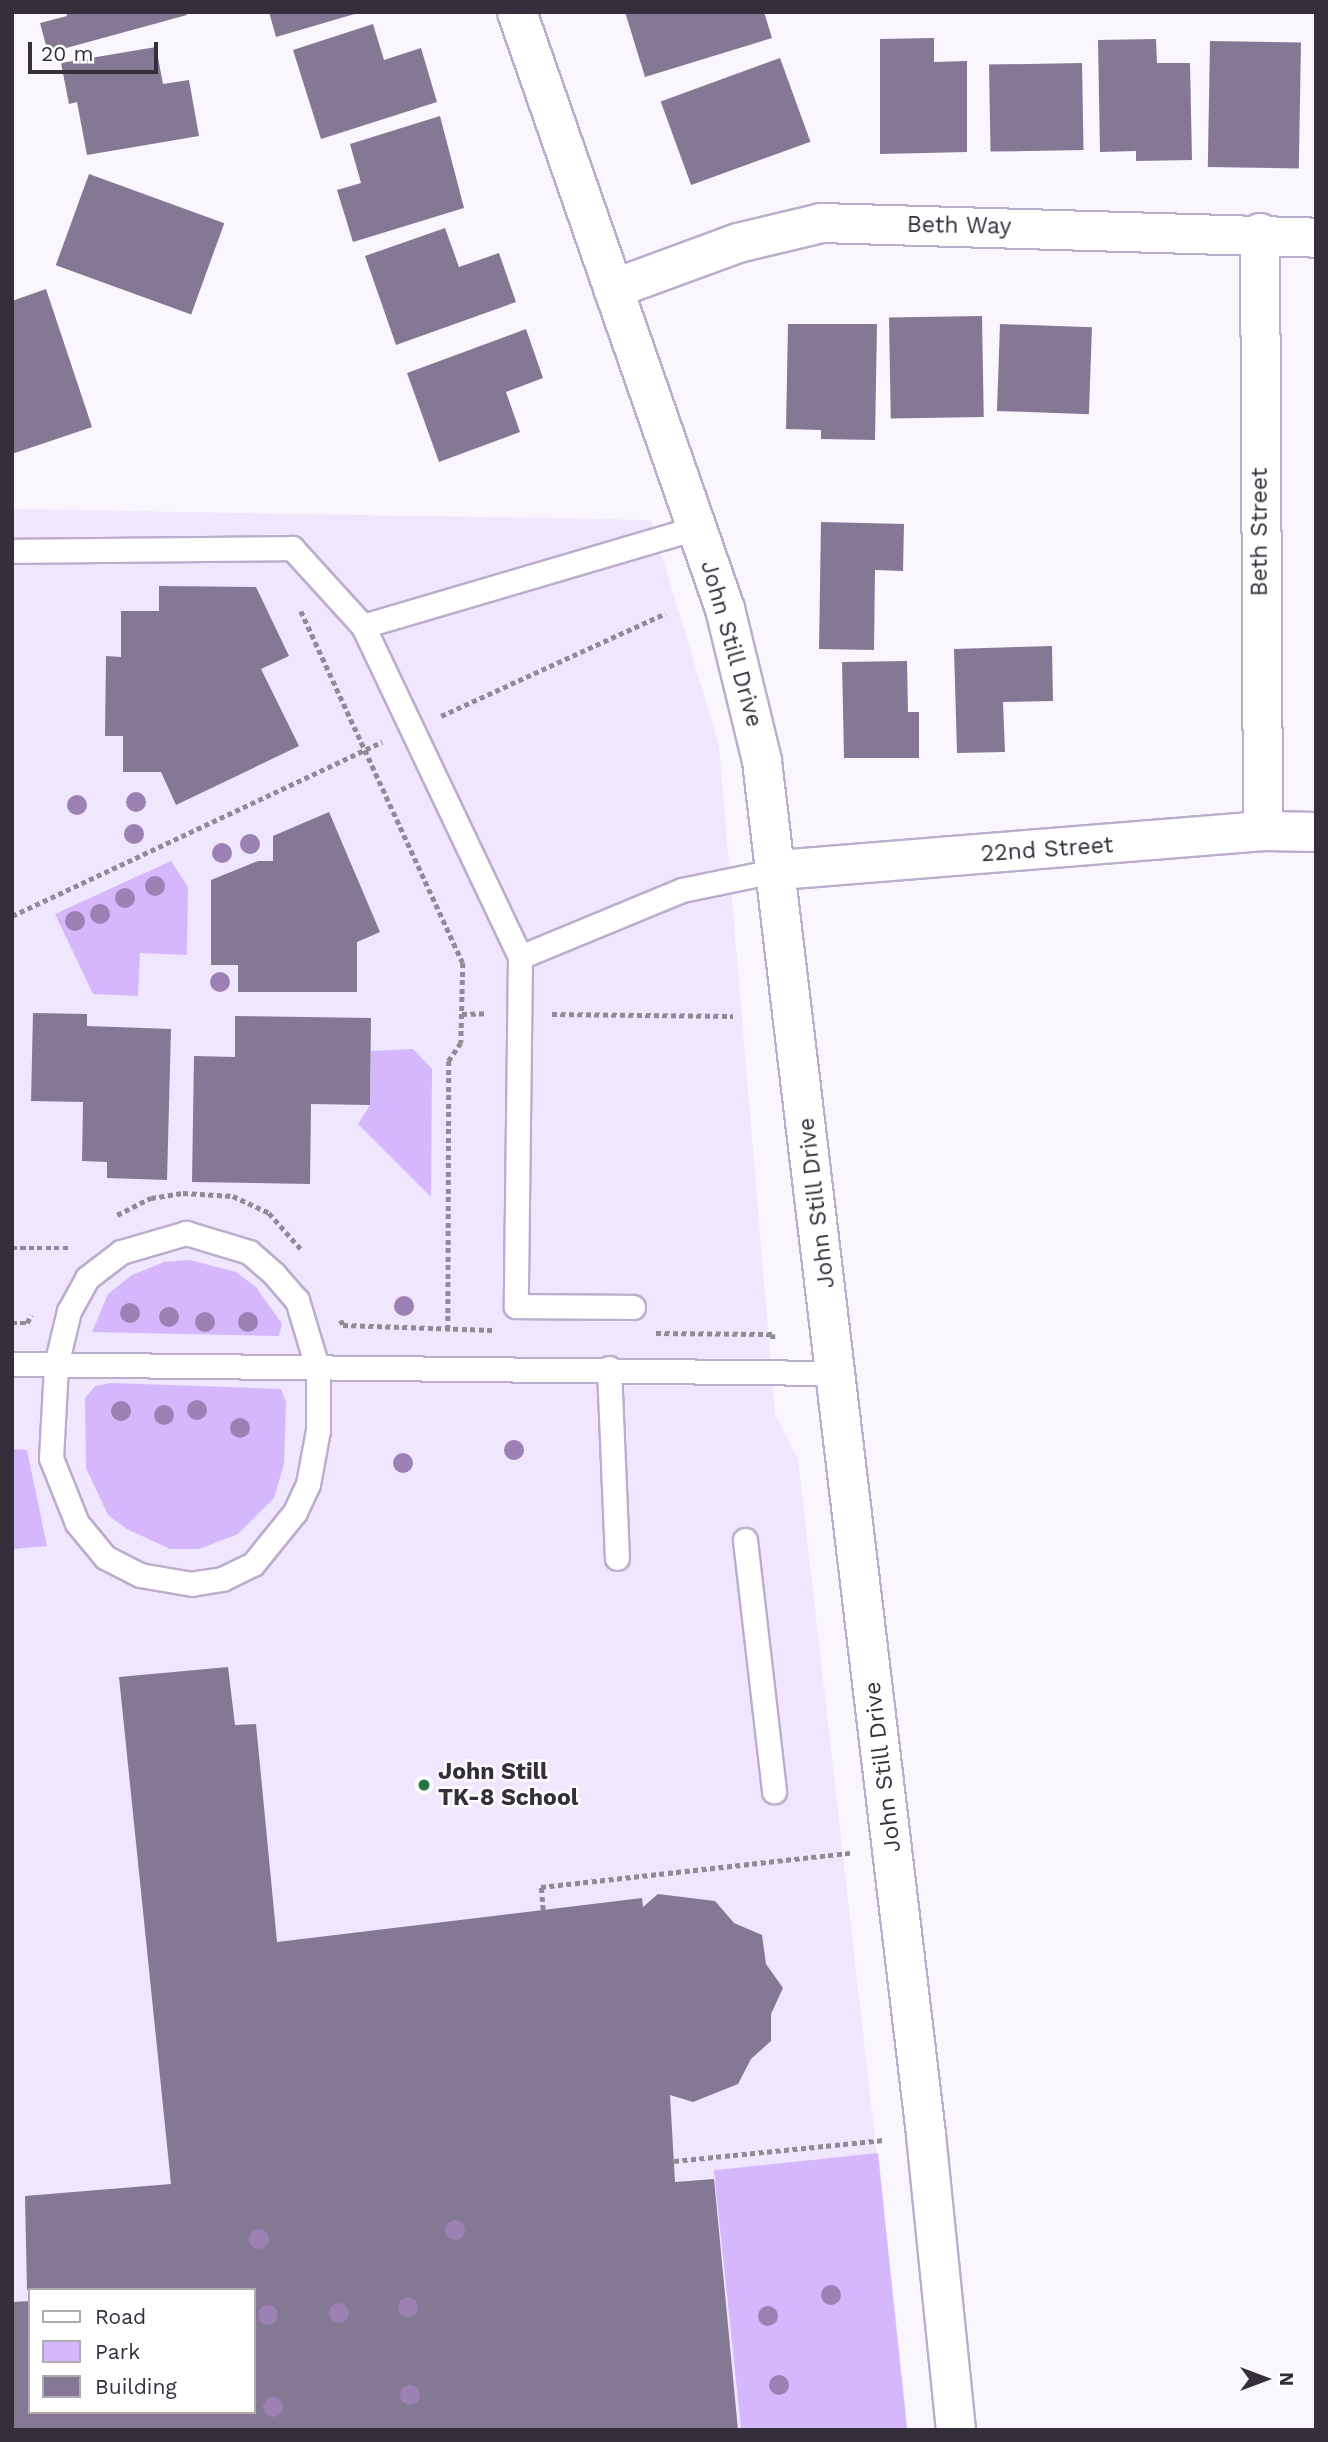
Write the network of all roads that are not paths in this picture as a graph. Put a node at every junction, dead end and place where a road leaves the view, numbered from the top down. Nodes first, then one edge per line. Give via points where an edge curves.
1 (517, 12) edge
2 (1260, 233) junction
3 (1316, 238) edge
4 (613, 289) junction
5 (696, 528) junction
6 (12, 551) edge
7 (363, 626) junction
8 (1263, 831) junction
9 (1316, 832) edge
10 (779, 870) junction
11 (520, 957) junction
12 (633, 1307) dead end
13 (12, 1364) edge
14 (56, 1365) junction
15 (609, 1368) junction
16 (318, 1370) junction
17 (836, 1373) junction
18 (744, 1539) dead end
19 (617, 1558) dead end
20 (774, 1791) dead end
21 (956, 2430) edge

1 - 4 street, John Still Drive
2 - 3 street, Beth Way
2 - 4 street, Beth Way via 821,223 738,243
2 - 8 street, Beth Street
4 - 5 street, John Still Drive
5 - 7 lane
5 - 10 street, John Still Drive via 725,609 748,701
6 - 7 lane via 292,548
7 - 11 lane
8 - 9 street, 22nd Street
8 - 10 street, 22nd Street
10 - 11 lane via 682,890
10 - 17 street, John Still Drive
11 - 12 lane via 516,1306
13 - 14 lane
14 - 16 lane
14 - 16 lane via 69,1311 87,1278 121,1252 186,1233 249,1252 274,1274 297,1300
14 - 16 lane via 51,1458 77,1523 105,1557 121,1568 192,1584 222,1579 253,1564 295,1512 308,1484 318,1430
15 - 16 lane
15 - 17 lane
15 - 19 lane
17 - 21 street, John Still Drive
18 - 20 lane

